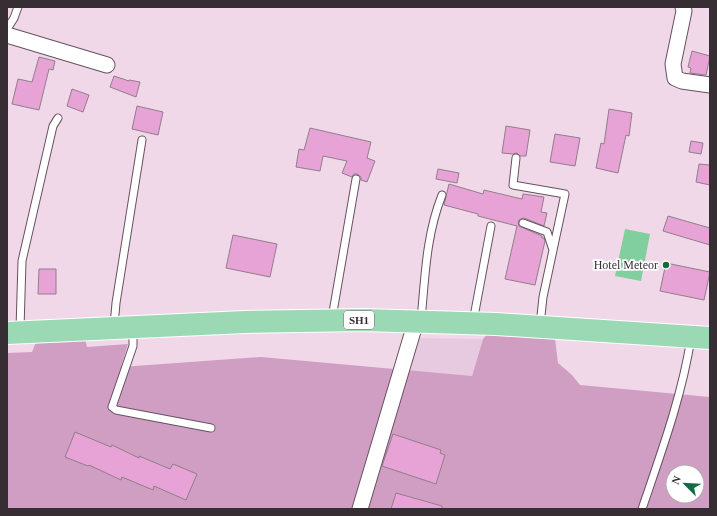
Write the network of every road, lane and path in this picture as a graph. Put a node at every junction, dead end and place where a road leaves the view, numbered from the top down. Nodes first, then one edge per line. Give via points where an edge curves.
1 (18, 7) edge
2 (683, 7) edge
3 (7, 28) edge
4 (7, 35) edge
5 (107, 65) dead end
6 (710, 85) edge
7 (58, 118) dead end
8 (142, 140) dead end
9 (516, 158) dead end
10 (356, 179) dead end
11 (442, 195) dead end
12 (523, 224) dead end
13 (491, 226) dead end
14 (553, 250) junction
15 (331, 321) junction
16 (418, 321) junction
17 (473, 323) junction
18 (124, 327) junction
19 (540, 327) junction
20 (13, 332) edge
21 (701, 337) edge
22 (211, 428) dead end
23 (360, 509) edge
24 (642, 509) edge

1 - 3 lane
2 - 6 street via 673,64 675,78
4 - 5 street
7 - 20 lane via 53,126 22,261
8 - 18 lane via 116,304
9 - 14 lane via 513,185 565,194
10 - 15 lane
11 - 16 lane via 434,214
12 - 14 lane via 547,232
13 - 17 lane
14 - 19 lane via 543,297
15 - 16 main road, SH1
15 - 18 main road, SH1
16 - 17 main road, SH1
16 - 23 street
17 - 19 main road, SH1
18 - 20 main road, SH1
18 - 22 lane via 133,346 112,407 116,410
19 - 21 main road, SH1
21 - 24 lane via 689,352

